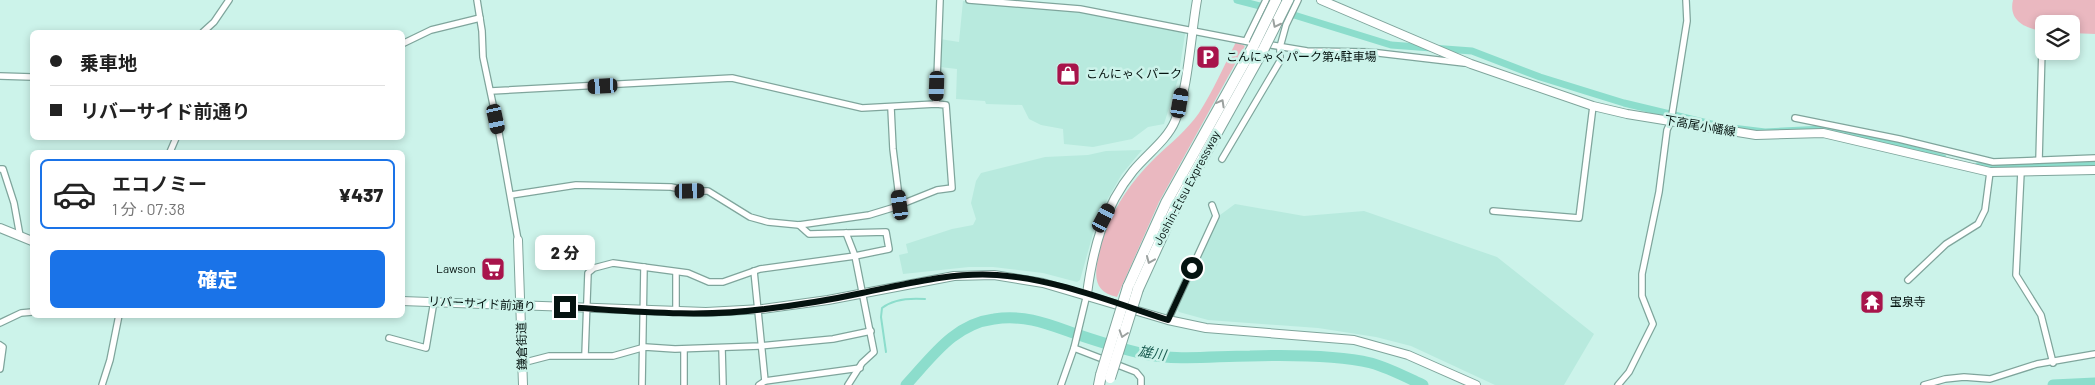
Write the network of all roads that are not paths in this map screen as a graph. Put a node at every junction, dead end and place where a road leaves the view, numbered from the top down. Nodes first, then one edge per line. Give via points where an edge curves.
1 (229, 0) edge
2 (476, 0) edge
3 (940, 0) edge
4 (969, 0) edge
5 (1197, 0) edge
6 (1266, 0) edge
7 (1276, 0) edge
8 (1288, 0) edge
9 (1298, 0) edge
10 (1320, 0) edge
11 (1686, 0) edge
12 (480, 18) junction
13 (205, 30) edge
14 (1192, 30) junction
15 (405, 43) edge
16 (1254, 45) junction
17 (1280, 47) junction
18 (2042, 60) edge
19 (1471, 64) junction
20 (0, 76) edge
21 (30, 77) edge
22 (491, 91) junction
23 (936, 104) junction
24 (1593, 106) junction
25 (891, 108) junction
26 (1795, 118) dead end
27 (1671, 122) junction
28 (1899, 139) junction
29 (1896, 149) junction
30 (2095, 158) edge
31 (1222, 159) dead end
32 (2039, 160) junction
33 (0, 169) edge
34 (2095, 170) edge
35 (1990, 172) junction
36 (2020, 172) junction
37 (511, 195) junction
38 (900, 205) junction
39 (1212, 205) dead end
40 (1493, 211) dead end
41 (799, 225) junction
42 (0, 228) edge
43 (846, 233) junction
44 (20, 236) junction
45 (30, 240) edge
46 (518, 240) joint
47 (854, 256) junction
48 (644, 267) junction
49 (754, 271) junction
50 (676, 273) junction
51 (1908, 280) dead end
52 (863, 293) junction
53 (1086, 298) junction
54 (405, 301) edge
55 (434, 301) junction
56 (521, 306) junction
57 (587, 308) junction
58 (758, 310) junction
59 (644, 311) junction
60 (30, 312) edge
61 (676, 312) junction
62 (118, 318) edge
63 (1168, 320) junction
64 (0, 323) edge
65 (871, 331) junction
66 (389, 338) dead end
67 (0, 345) edge
68 (760, 346) junction
69 (1075, 346) junction
70 (644, 347) junction
71 (722, 348) junction
72 (684, 349) junction
73 (2095, 354) edge
74 (585, 355) junction
75 (2053, 362) junction
76 (522, 363) junction
77 (860, 368) junction
78 (0, 369) edge
79 (794, 378) junction
80 (765, 381) junction
81 (1105, 381) edge
82 (102, 385) edge
83 (523, 385) edge
84 (642, 385) edge
85 (684, 385) edge
86 (723, 385) edge
87 (759, 385) edge
88 (795, 385) edge
89 (848, 385) edge
90 (1062, 385) edge
91 (1141, 385) edge
92 (1476, 385) edge
93 (1618, 385) edge
94 (1924, 385) edge

1 - 13 street
2 - 12 street
3 - 23 street
4 - 14 street via 1080,9
5 - 14 street
6 - 16 street
7 - 16 highway, Joshin-Etsu Expressway, bridge
8 -> 16 highway, Joshin-Etsu Expressway, bridge
9 - 17 street
10 - 19 street, 下高尾小幡線
11 - 27 street via 1686,21
12 - 15 street via 431,30
12 - 22 street via 483,57
14 - 16 street
14 - 53 street via 1175,120 1127,179 1104,218
16 - 17 street
16 - 81 highway, Joshin-Etsu Expressway, bridge via 1166,203 1133,288
17 - 19 street via 1370,52
17 - 31 street via 1281,56 1276,69
18 - 32 street
19 - 24 street, 下高尾小幡線
20 - 21 street
22 - 25 street via 732,78 840,105
22 - 37 street
23 - 25 street
23 - 38 street via 946,105 952,188 937,190
24 - 27 street, 下高尾小幡線
24 - 40 street via 1580,218
25 - 38 street via 892,149
26 - 28 street
27 - 29 street, 下高尾小幡線 via 1764,136 1823,133
27 - 93 street via 1642,274 1642,296 1653,324 1629,372
28 - 29 street
28 - 32 street via 1994,162
29 - 35 street, 下高尾小幡線
30 - 32 street
33 - 44 street via 3,169 14,203
34 - 36 street, 下高尾小幡線
35 - 36 street, 下高尾小幡線
35 - 51 street via 1985,210 1978,224 1946,244
36 - 75 street via 2016,275 2041,315
37 - 41 street via 576,185 671,187 708,191 750,217
37 - 46 street
38 - 41 street via 869,215
39 - 63 street via 1216,216
41 - 43 street via 809,234
42 - 44 street
43 - 47 street
43 - 47 street via 886,232 888,250
44 - 45 street
46 - 56 street, 鎌倉街道
47 - 49 street
47 - 52 street
48 - 50 street
48 - 57 street via 613,262 594,268 588,273
48 - 59 street
49 - 50 street via 723,282 709,282 688,273
49 - 58 street
50 - 61 street
52 - 53 street, リバーサイド前通り via 972,275 1016,277
52 - 58 street, リバーサイド前通り
52 - 65 street
53 - 63 street, リバーサイド前通り
53 - 69 street
54 - 55 street, リバーサイド前通り
55 - 56 street, リバーサイド前通り
55 - 66 street via 426,348
56 - 57 street, リバーサイド前通り
56 - 76 street, 鎌倉街道
57 - 59 street, リバーサイド前通り
57 - 74 street
58 - 61 street, リバーサイド前通り
58 - 68 street
59 - 61 street, リバーサイド前通り
59 - 70 street
60 - 64 street
62 - 82 street
63 - 92 street, リバーサイド前通り via 1238,332 1354,340 1408,355
65 - 68 street via 833,339
65 - 77 street via 874,352
67 - 78 street
68 - 71 street
68 - 80 street
69 - 90 street
69 - 91 street via 1136,372 1141,378
70 - 72 street
70 - 74 street via 613,356
70 - 84 street
71 - 72 street
71 - 86 street
72 - 85 street
73 - 75 street
74 - 76 street via 549,356
75 - 94 street via 1990,379 1964,377
76 - 83 street, 鎌倉街道
77 - 79 street
77 - 89 street
79 - 80 street
79 - 88 street
80 - 87 street

